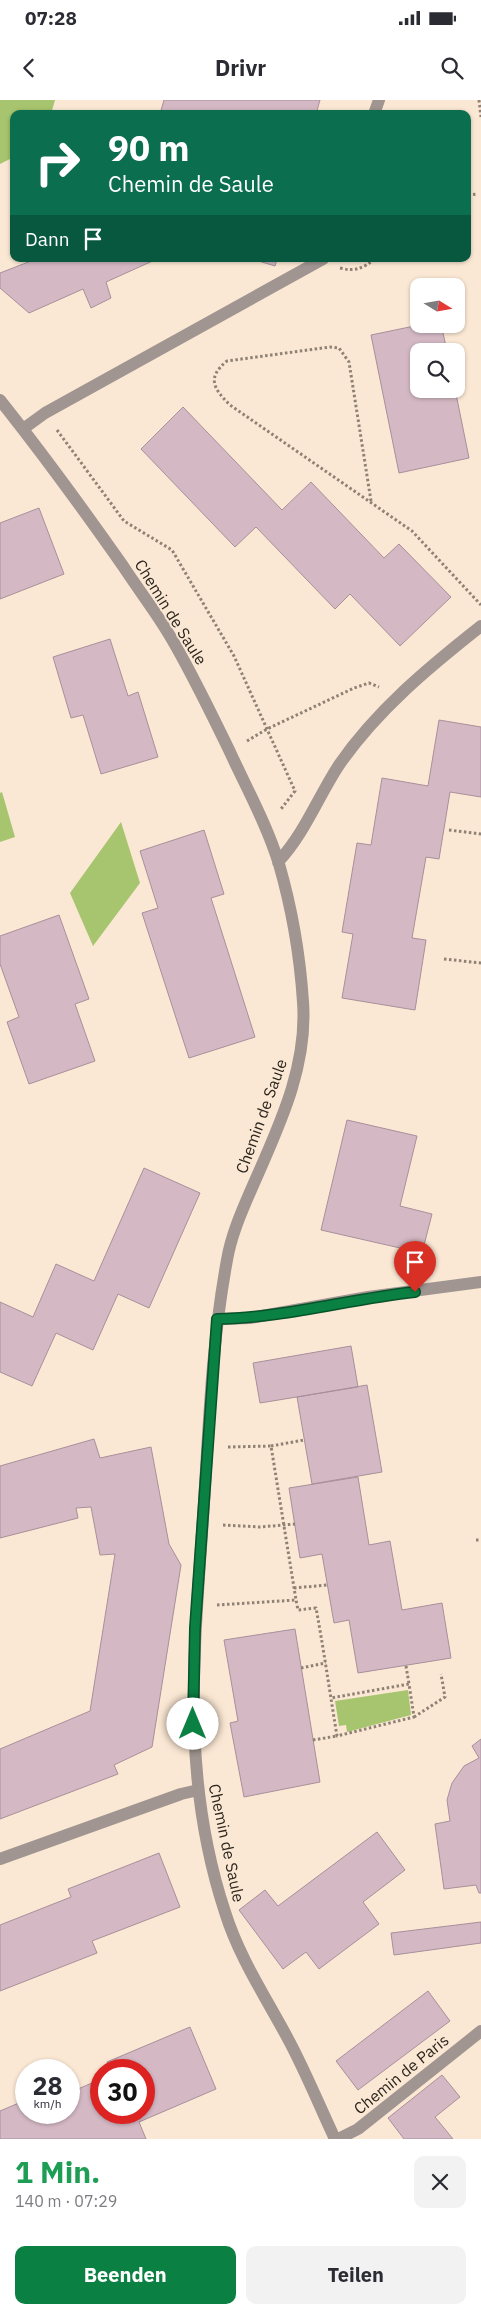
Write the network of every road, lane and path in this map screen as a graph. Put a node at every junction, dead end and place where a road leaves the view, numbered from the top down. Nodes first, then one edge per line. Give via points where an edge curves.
1 (479, 100) edge
2 (481, 117) edge
3 (477, 194) dead end
4 (471, 195) edge
5 (326, 262) edge
6 (329, 262) edge
7 (371, 262) edge
8 (0, 400) edge
9 (45, 413) junction
10 (23, 429) junction
11 (371, 501) junction
12 (481, 605) edge
13 (481, 626) edge
14 (385, 688) dead end
15 (267, 729) junction
16 (230, 752) junction
17 (449, 830) dead end
18 (303, 831) junction
19 (481, 834) edge
20 (278, 862) junction
21 (444, 958) dead end
22 (481, 963) edge
23 (481, 1282) edge
24 (217, 1319) junction
25 (304, 1440) dead end
26 (270, 1446) junction
27 (207, 1448) junction
28 (202, 1524) junction
29 (295, 1524) dead end
30 (284, 1525) junction
31 (327, 1585) dead end
32 (294, 1588) junction
33 (296, 1600) junction
34 (197, 1607) junction
35 (326, 1663) junction
36 (406, 1666) dead end
37 (301, 1668) dead end
38 (441, 1674) dead end
39 (409, 1684) junction
40 (331, 1698) junction
41 (414, 1717) junction
42 (337, 1736) junction
43 (313, 1740) dead end
44 (198, 1790) junction
45 (0, 1859) edge
46 (481, 2030) edge
47 (336, 2139) edge

1 - 2 path
3 - 4 path
5 - 9 street
6 - 7 path via 351,271
8 - 10 street, Chemin de Saule
9 - 10 street
9 - 15 path via 124,521 172,550 234,656
10 - 16 street, Chemin de Saule via 60,476 169,634
11 - 11 path via 230,405 216,391 214,379 218,368 227,361 339,348 349,362
11 - 12 path via 412,531
13 - 18 street via 406,689 372,724 340,765
14 - 15 path via 369,683
15 - 16 path
15 - 18 path via 295,791 277,815 280,822
16 - 20 street, Chemin de Saule
17 - 19 path
18 - 20 street
20 - 24 street, Chemin de Saule via 295,935 303,1001 301,1055 277,1129 228,1253
21 - 22 path
23 - 24 street via 368,1297 250,1318
24 - 27 street, Chemin de Saule
25 - 26 path
26 - 27 path
26 - 30 path
27 - 28 street, Chemin de Saule
28 - 30 path
28 - 34 street, Chemin de Saule
29 - 30 path
30 - 32 path
31 - 32 path
32 - 33 path
33 - 34 path
33 - 35 path via 298,1610 316,1608
34 - 44 street, Chemin de Saule via 193,1709
35 - 37 path
35 - 40 path
36 - 39 path
38 - 41 path via 445,1697
39 - 40 path
39 - 41 path
40 - 42 path
41 - 42 path
42 - 43 path
44 - 45 street
44 - 47 street, Chemin de Saule via 209,1855 239,1950 290,2042
46 - 47 street, Chemin de Paris via 358,2129

